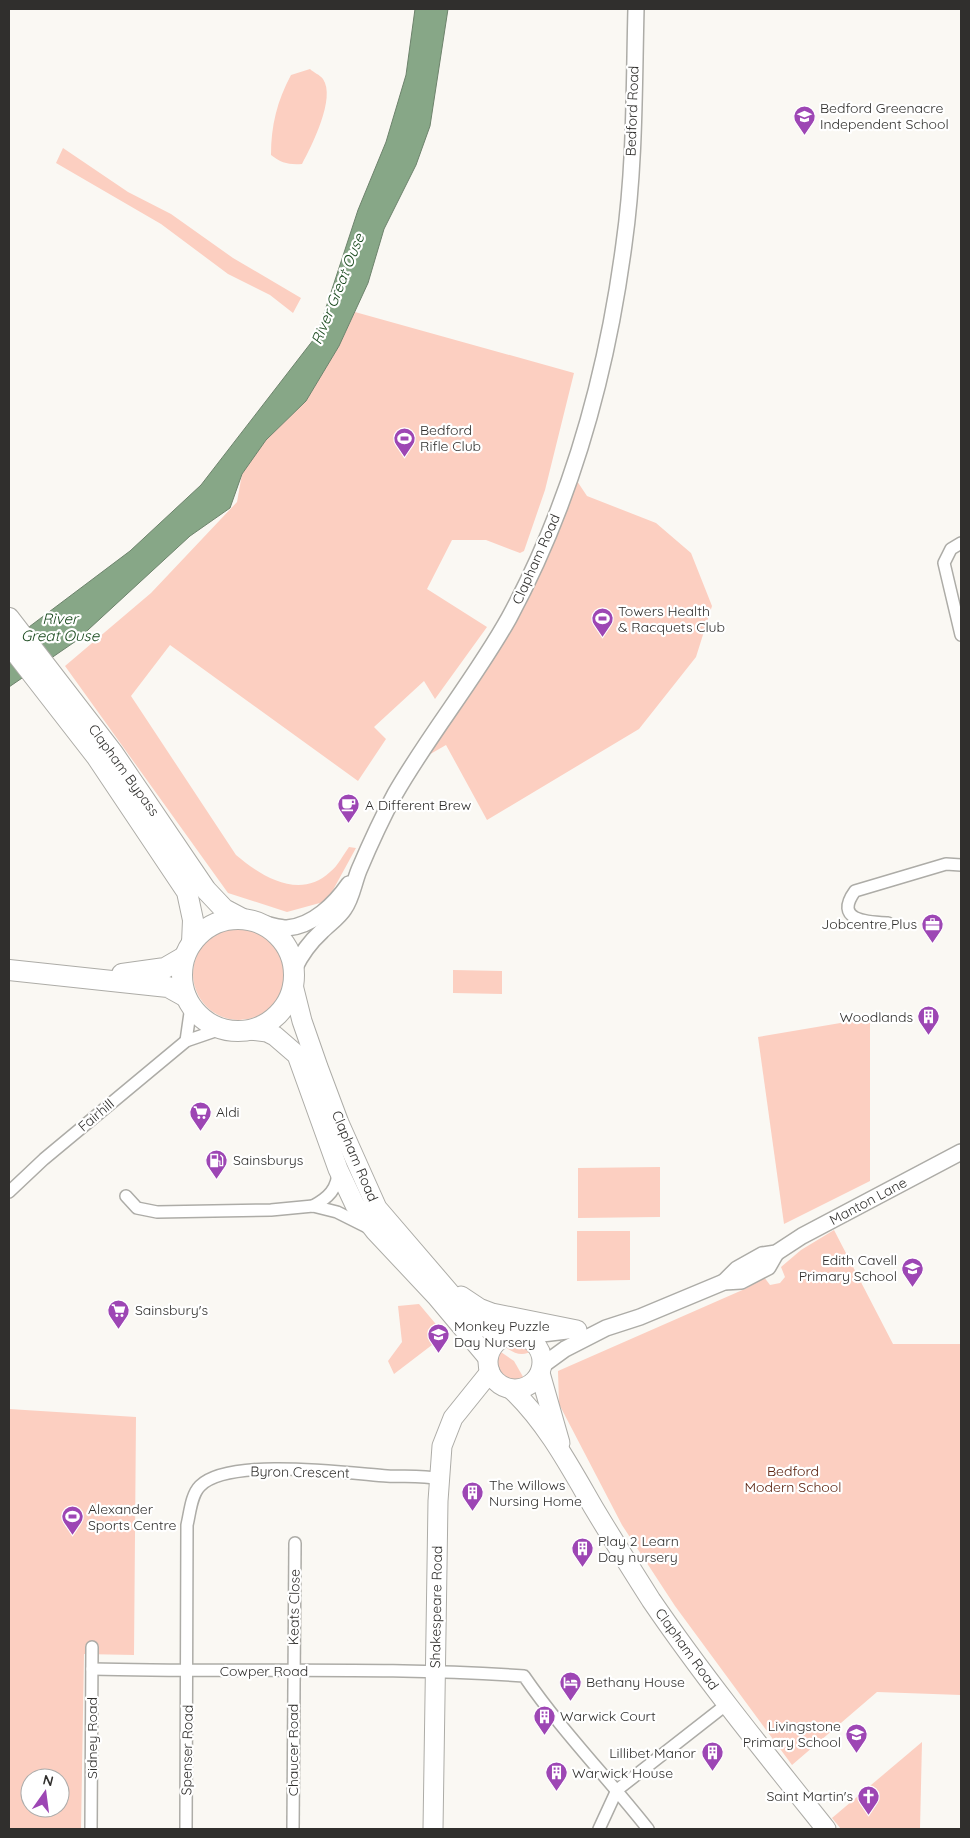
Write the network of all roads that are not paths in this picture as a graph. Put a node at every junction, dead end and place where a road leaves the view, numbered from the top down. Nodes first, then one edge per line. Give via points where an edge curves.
1 (636, 9) edge
2 (627, 214) joint
3 (961, 543) edge
4 (9, 618) edge
5 (961, 635) edge
6 (9, 644) edge
7 (105, 754) junction
8 (961, 865) edge
9 (359, 871) junction
10 (241, 918) junction
11 (888, 923) dead end
12 (264, 924) junction
13 (188, 950) junction
14 (9, 970) edge
15 (71, 976) junction
16 (294, 977) junction
17 (188, 1001) junction
18 (221, 1029) junction
19 (249, 1030) junction
20 (186, 1041) junction
21 (339, 1123) junction
22 (961, 1152) edge
23 (338, 1169) junction
24 (347, 1190) junction
25 (9, 1192) edge
26 (126, 1196) dead end
27 (313, 1206) junction
28 (328, 1209) junction
29 (375, 1232) junction
30 (445, 1286) junction
31 (606, 1328) junction
32 (577, 1330) junction
33 (517, 1336) junction
34 (489, 1365) junction
35 (542, 1369) junction
36 (507, 1387) junction
37 (472, 1395) junction
38 (564, 1456) junction
39 (440, 1479) junction
40 (294, 1544) dead end
41 (92, 1647) dead end
42 (92, 1669) junction
43 (188, 1671) junction
44 (293, 1671) junction
45 (435, 1672) junction
46 (726, 1704) junction
47 (617, 1790) junction
48 (91, 1829) edge
49 (186, 1829) edge
50 (294, 1829) edge
51 (433, 1829) edge
52 (600, 1829) edge
53 (648, 1829) edge
54 (826, 1829) edge

1 - 2 street, Bedford Road
2 - 9 street, Clapham Road via 617,292 598,380 583,437 550,532 508,620 388,806
3 - 5 street via 952,549 944,563
4 - 7 highway, Clapham Bypass
6 - 7 highway, Clapham Bypass
7 - 10 highway, Clapham Bypass via 206,890 224,909
7 - 13 highway, Clapham Bypass via 187,892 193,920
8 - 11 street via 946,864 855,891 848,906 852,915 860,922
9 - 12 street, Clapham Road via 341,895 320,914 287,928
9 - 16 street, Clapham Road via 345,909 316,936
10 - 12 highway
10 - 13 highway via 218,924
12 - 16 highway via 284,943 292,958
13 - 15 highway via 165,968
13 - 17 highway via 181,970
14 - 15 highway
15 - 17 highway via 168,988
16 - 19 highway via 288,1000 278,1014
16 - 21 main road, Clapham Road via 302,1021
17 - 18 highway via 202,1018
17 - 20 street
18 - 19 highway
18 - 20 street, Fairhill
19 - 23 main road, Clapham Road via 275,1036 297,1055
20 - 25 street, Fairhill
21 - 24 main road via 338,1143 349,1178
21 - 30 main road, Clapham Road via 377,1208
22 - 31 street, Manton Lane via 818,1227 776,1254 762,1255 737,1269 724,1282
23 - 24 main road, Clapham Road
23 - 27 street via 332,1191
24 - 28 street via 337,1206
24 - 29 main road, Clapham Road
26 - 27 street via 137,1208 157,1212
27 - 28 street
28 - 29 street
29 - 34 main road, Clapham Road via 436,1296
30 - 32 main road via 492,1313
30 - 33 main road, Clapham Road via 454,1300 478,1323
31 - 32 street, Manton Lane
31 - 35 street, Manton Lane via 565,1349
32 - 33 street, Manton Lane
33 - 34 main road via 494,1344
33 - 35 main road via 541,1350
34 - 36 main road
34 - 37 main road, Shakespeare Road
35 - 36 main road via 530,1384
35 - 38 main road, Clapham Road
36 - 37 main road
36 - 38 main road, Clapham Road via 529,1406
37 - 39 main road, Shakespeare Road via 453,1418 442,1446
38 - 46 main road, Clapham Road via 652,1600
39 - 43 street, Byron Crescent via 290,1469 236,1471 214,1477 199,1487 191,1505 188,1525
39 - 45 main road, Shakespeare Road
40 - 44 street, Keats Close
41 - 42 street, Sidney Road
42 - 43 street, Cowper Road
42 - 48 street, Sidney Road
43 - 44 street, Cowper Road
43 - 49 street, Spenser Road
44 - 45 street, Cowper Road
44 - 50 street, Chaucer Road
45 - 47 street, Cowper Road via 524,1676 562,1729
45 - 51 main road, Shakespeare Road
46 - 47 street
46 - 54 main road, Clapham Road
47 - 52 street
47 - 53 street

